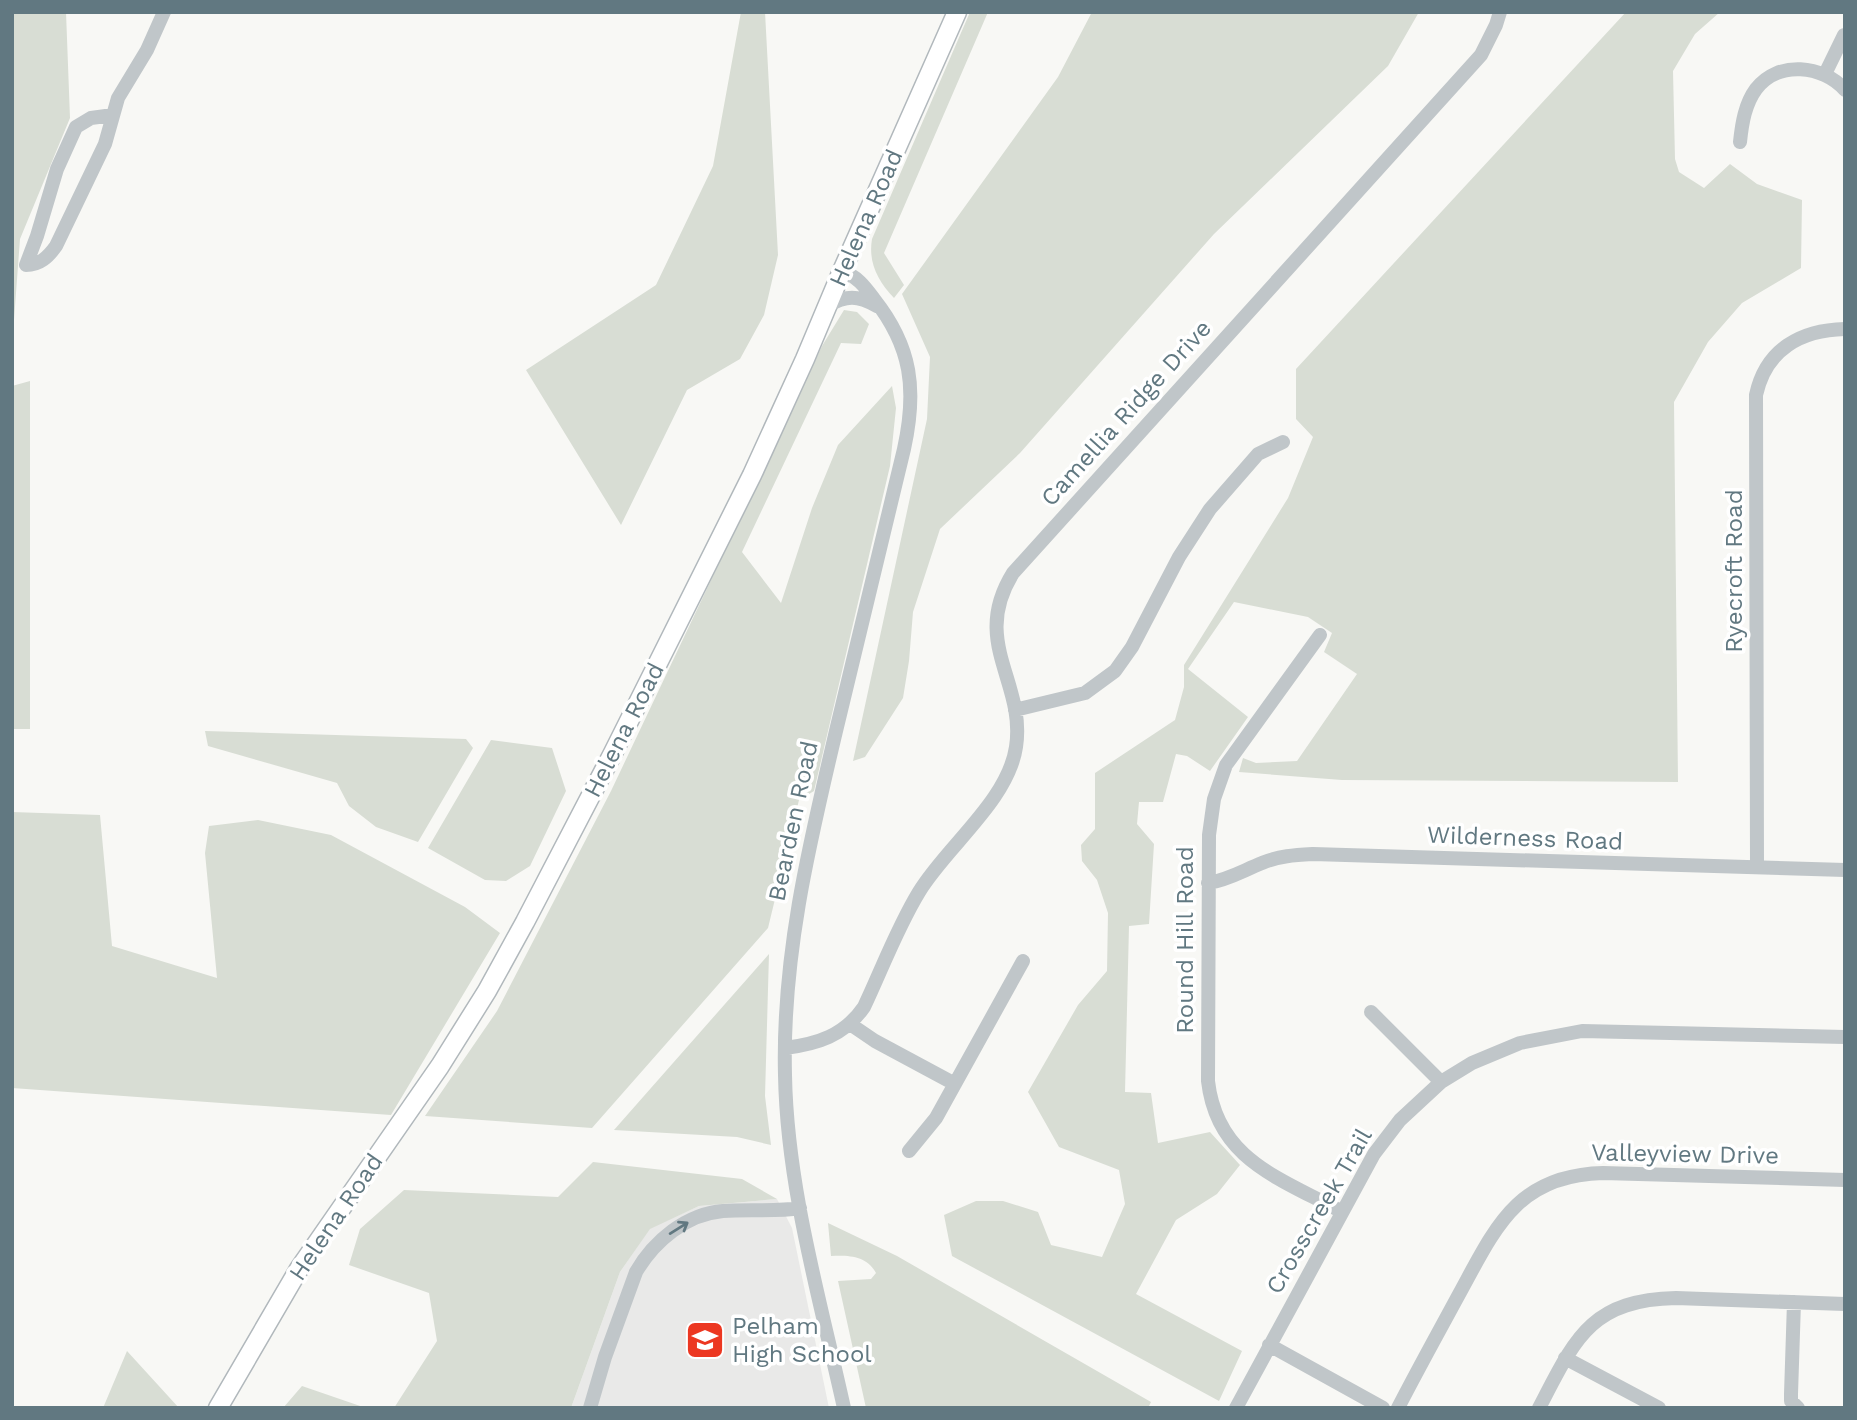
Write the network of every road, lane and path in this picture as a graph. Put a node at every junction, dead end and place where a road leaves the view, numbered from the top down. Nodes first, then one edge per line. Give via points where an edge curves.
1 (164, 12) edge
2 (957, 12) edge
3 (1500, 12) edge
4 (1844, 35) edge
5 (1825, 74) junction
6 (1845, 90) edge
7 (113, 115) junction
8 (1740, 142) dead end
9 (842, 271) junction
10 (827, 306) junction
11 (882, 309) junction
12 (1845, 329) edge
13 (1283, 442) dead end
14 (1320, 635) dead end
15 (1016, 710) junction
16 (1757, 867) junction
17 (1845, 870) edge
18 (1208, 883) junction
19 (1023, 961) dead end
20 (1371, 1012) dead end
21 (850, 1024) junction
22 (1845, 1037) edge
23 (785, 1048) junction
24 (1441, 1082) junction
25 (955, 1084) junction
26 (909, 1151) dead end
27 (1845, 1180) edge
28 (800, 1208) junction
29 (1342, 1212) junction
30 (1794, 1302) junction
31 (1845, 1304) edge
32 (1269, 1345) junction
33 (1565, 1358) junction
34 (1796, 1406) edge
35 (218, 1408) edge
36 (590, 1408) edge
37 (844, 1408) edge
38 (1236, 1408) edge
39 (1383, 1408) edge
40 (1398, 1408) edge
41 (1539, 1408) edge
42 (1659, 1408) edge

1 - 7 street
2 - 9 main road, Helena Road
3 - 15 street, Camellia Ridge Drive via 1481,55 1013,573 1001,596 996,632
4 - 5 street
5 - 6 street
5 - 8 street via 1783,71 1765,80 1748,103
7 - 7 street via 91,118 76,127 57,169 26,265 43,261 56,246 105,144
9 - 10 main road, Helena Road
9 - 11 street, Bearden Road via 857,279
10 - 11 street via 851,296
10 - 35 main road, Helena Road via 710,559 507,956 420,1096 299,1269
11 - 23 street, Bearden Road via 905,353 910,413 808,849 790,958
12 - 16 street, Ryecroft Road via 1815,332 1785,346 1765,372 1756,395
13 - 15 street via 1258,454 1210,509 1115,671 1085,693
14 - 18 street, Round Hill Road via 1226,765 1210,818
15 - 21 street, Camellia Ridge Drive via 1016,751 1006,779 919,892 864,1007
16 - 17 street, Wilderness Road
16 - 18 street, Wilderness Road via 1313,854 1264,862
18 - 29 street, Round Hill Road via 1208,1081 1217,1118 1228,1138 1250,1160
19 - 25 street
20 - 24 street
21 - 23 street via 826,1040
21 - 25 street
22 - 24 street, Crosscreek Trail via 1582,1031 1504,1048
23 - 28 street, Bearden Road
24 - 29 street, Crosscreek Trail via 1386,1138
25 - 26 street via 932,1125
27 - 40 street, Valleyview Drive via 1603,1173 1577,1175 1544,1186 1519,1203 1491,1236
36 -> 28 street via 634,1277 643,1259 662,1240 705,1214
28 - 37 street, Bearden Road
29 - 32 street, Crosscreek Trail
30 - 31 street
30 - 33 street via 1639,1301 1605,1314 1589,1326
30 - 34 street via 1791,1394
32 - 38 street, Crosscreek Trail
32 - 39 street
33 - 41 street
33 - 42 street

